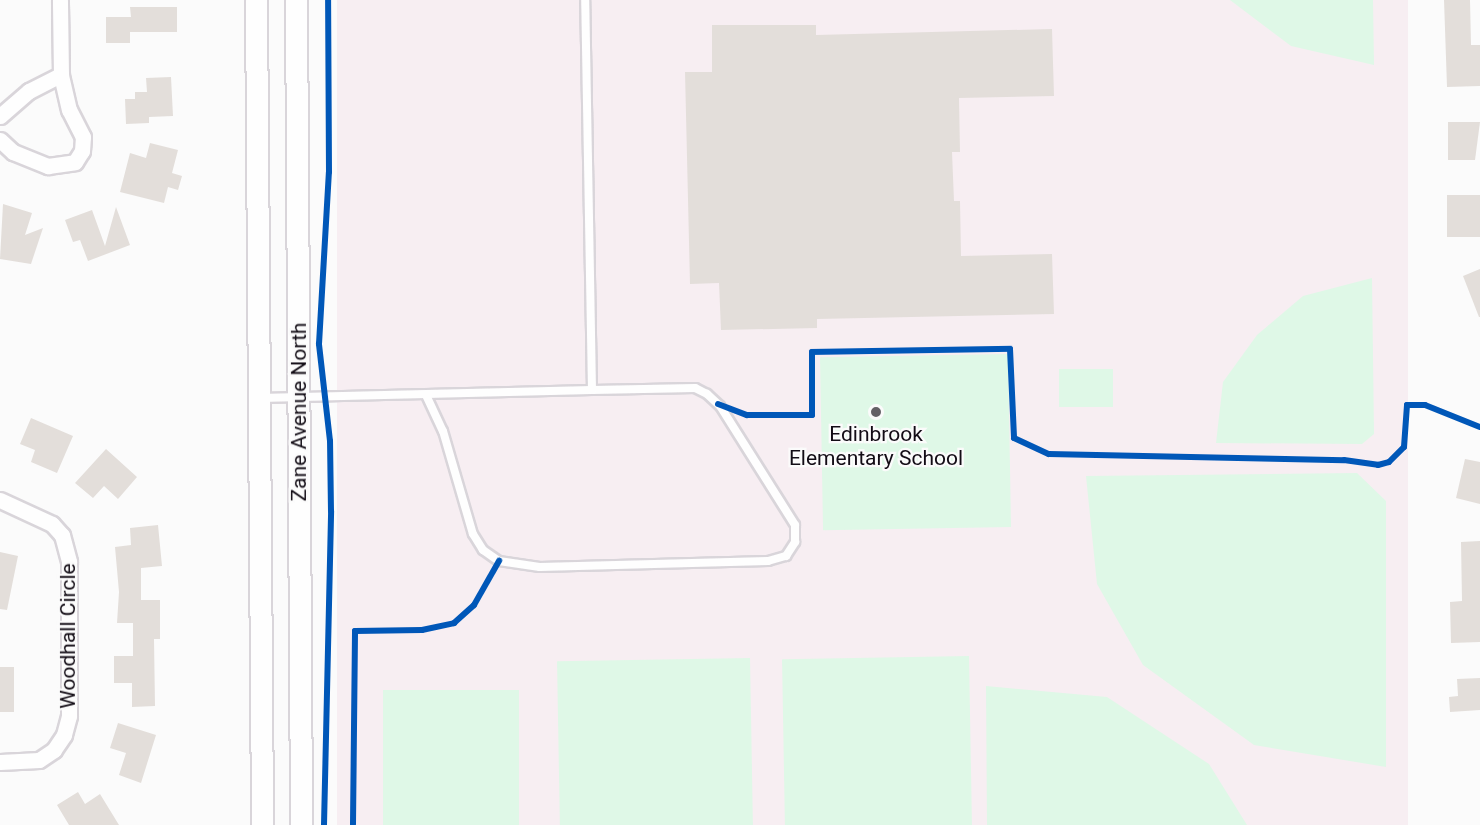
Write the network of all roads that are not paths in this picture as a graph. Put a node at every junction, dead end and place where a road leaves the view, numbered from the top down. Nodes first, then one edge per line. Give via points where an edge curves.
1 (60, 0) edge
2 (256, 0) edge
3 (296, 0) edge
4 (585, 0) edge
5 (61, 75) junction
6 (0, 116) edge
7 (0, 140) edge
8 (592, 390) junction
9 (426, 395) junction
10 (259, 398) junction
11 (299, 398) junction
12 (0, 500) edge
13 (0, 762) edge
14 (261, 825) edge
15 (301, 825) edge

1 - 5 street
2 - 10 main road, Zane Avenue North
3 - 11 main road, Zane Avenue North
4 - 8 lane
5 - 6 street via 29,91
5 - 7 street via 69,110 83,137 75,162 48,166 13,152
8 - 9 lane
8 - 9 lane via 695,388 707,394 720,406 795,525 795,542 786,556 768,561 533,567 499,561 483,550 473,534 443,431
9 - 11 lane
10 - 11 lane
10 - 14 main road, Zane Avenue North
11 - 15 main road, Zane Avenue North
12 - 13 street, Woodhall Circle via 39,516 62,535 69,562 69,716 64,735 54,750 39,760

